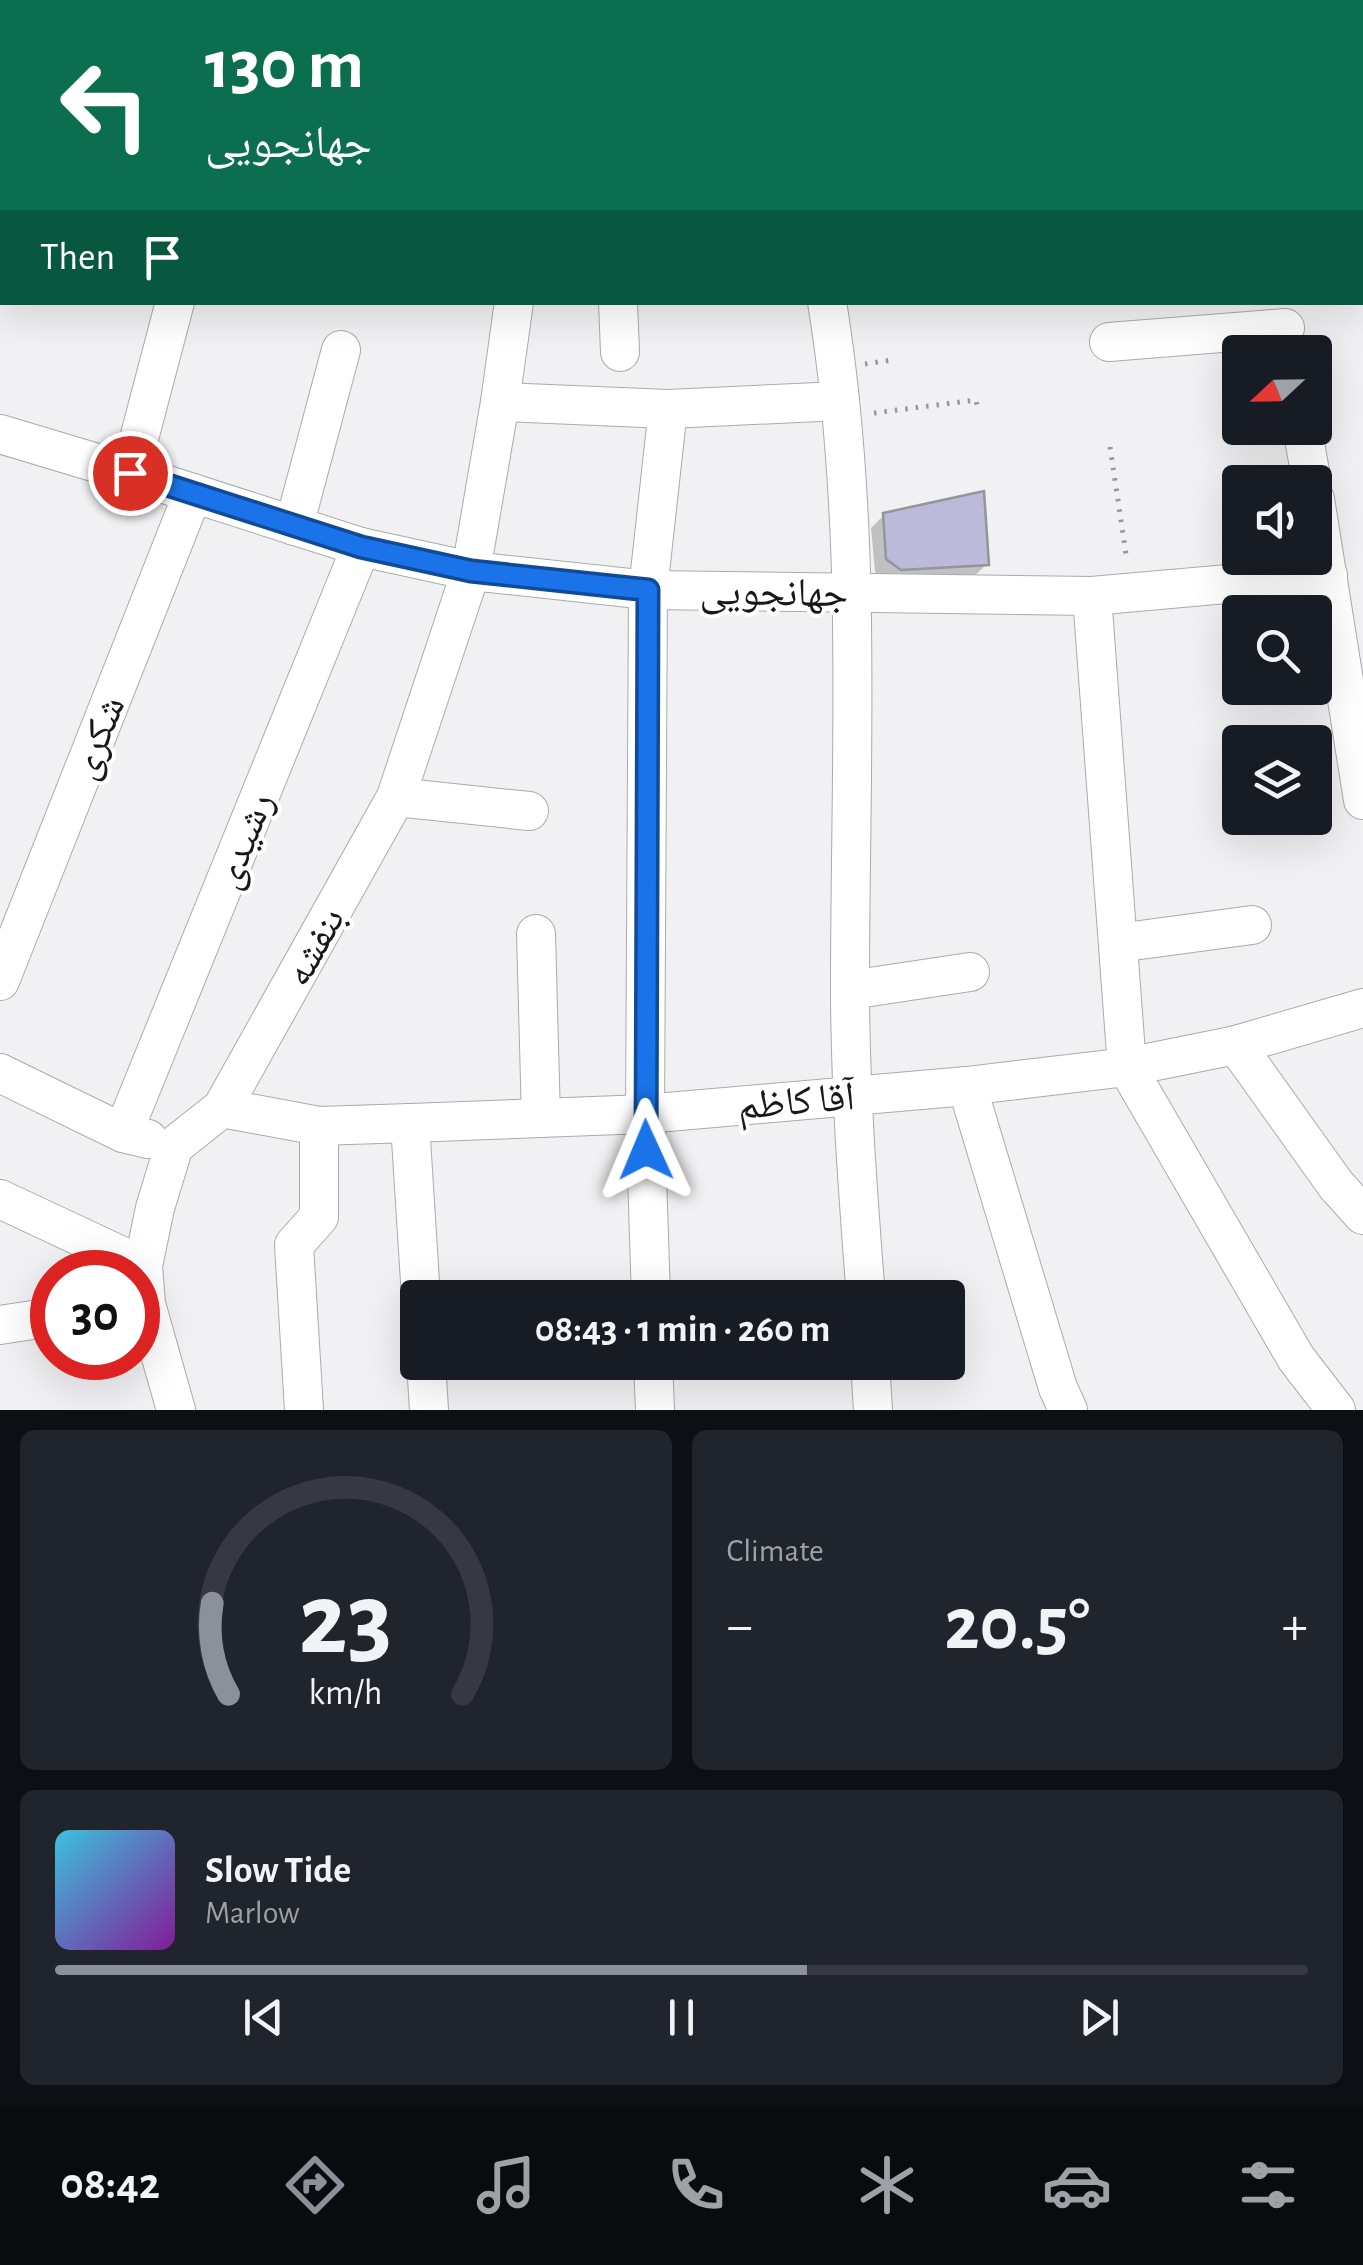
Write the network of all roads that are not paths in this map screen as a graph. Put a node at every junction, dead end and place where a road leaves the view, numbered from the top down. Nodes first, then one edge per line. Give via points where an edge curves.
1 (175, 305) edge
2 (514, 305) edge
3 (618, 305) edge
4 (828, 305) edge
5 (1285, 328) edge
6 (1109, 342) dead end
7 (341, 350) dead end
8 (620, 352) dead end
9 (500, 402) junction
10 (668, 409) junction
11 (841, 409) junction
12 (0, 434) edge
13 (130, 473) junction
14 (193, 493) junction
15 (294, 526) junction
16 (361, 547) junction
17 (471, 571) junction
18 (1328, 575) joint
19 (648, 590) junction
20 (852, 592) junction
21 (1092, 596) junction
22 (396, 797) junction
23 (1363, 800) edge
24 (529, 812) dead end
25 (1252, 925) dead end
26 (536, 934) dead end
27 (1118, 944) junction
28 (970, 972) dead end
29 (0, 981) edge
30 (850, 990) junction
31 (1363, 1008) edge
32 (1236, 1046) junction
33 (1128, 1067) junction
34 (0, 1072) edge
35 (967, 1086) junction
36 (852, 1095) junction
37 (222, 1108) junction
38 (645, 1114) junction
39 (541, 1118) junction
40 (410, 1123) junction
41 (319, 1126) junction
42 (123, 1133) junction
43 (174, 1146) junction
44 (0, 1199) edge
45 (1363, 1215) edge
46 (109, 1250) edge
47 (146, 1250) edge
48 (420, 1280) edge
49 (650, 1280) edge
50 (865, 1280) edge
51 (30, 1320) edge
52 (0, 1325) edge
53 (160, 1361) edge
54 (427, 1380) edge
55 (654, 1380) edge
56 (872, 1380) edge
57 (176, 1410) edge
58 (304, 1410) edge
59 (428, 1410) edge
60 (655, 1410) edge
61 (874, 1410) edge
62 (1068, 1410) edge
63 (1336, 1410) edge

1 - 13 street
2 - 9 street, بنفشه
3 - 8 street
4 - 11 street
5 - 6 street
7 - 15 street
9 - 10 street
9 - 17 street, بنفشه
10 - 11 street
10 - 19 street
11 - 20 street
12 - 13 street, جهانجویی
13 - 14 street, جهانجویی
14 - 15 street, جهانجویی
14 - 29 street, شکری
15 - 16 street, جهانجویی
16 - 17 street, جهانجویی
16 - 42 street, رشیدی
17 - 19 street, جهانجویی
17 - 22 street, بنفشه
18 - 21 street, جهانجویی
18 - 23 street
19 - 20 street, جهانجویی
19 - 38 street
20 - 21 street, جهانجویی
20 - 30 street
21 - 27 street
22 - 24 street
22 - 37 street, بنفشه
25 - 27 street
26 - 39 street
27 - 33 street
28 - 30 street
30 - 36 street
31 - 32 street, آقا کاظم
32 - 33 street, آقا کاظم
32 - 45 street
33 - 35 street, آقا کاظم
33 - 63 street via 1296,1358
34 - 42 street
35 - 36 street, آقا کاظم
35 - 62 street
36 - 38 street, آقا کاظم
36 - 50 street
37 - 41 street, آقا کاظم
37 - 43 street, بنفشه
38 - 39 street, آقا کاظم
38 - 49 street
39 - 40 street, آقا کاظم
40 - 41 street, آقا کاظم
40 - 48 street
41 - 58 street via 319,1217 294,1244
42 - 43 street
43 - 47 street
44 - 46 street
51 - 52 street
53 - 57 street
54 - 59 street
55 - 60 street
56 - 61 street

